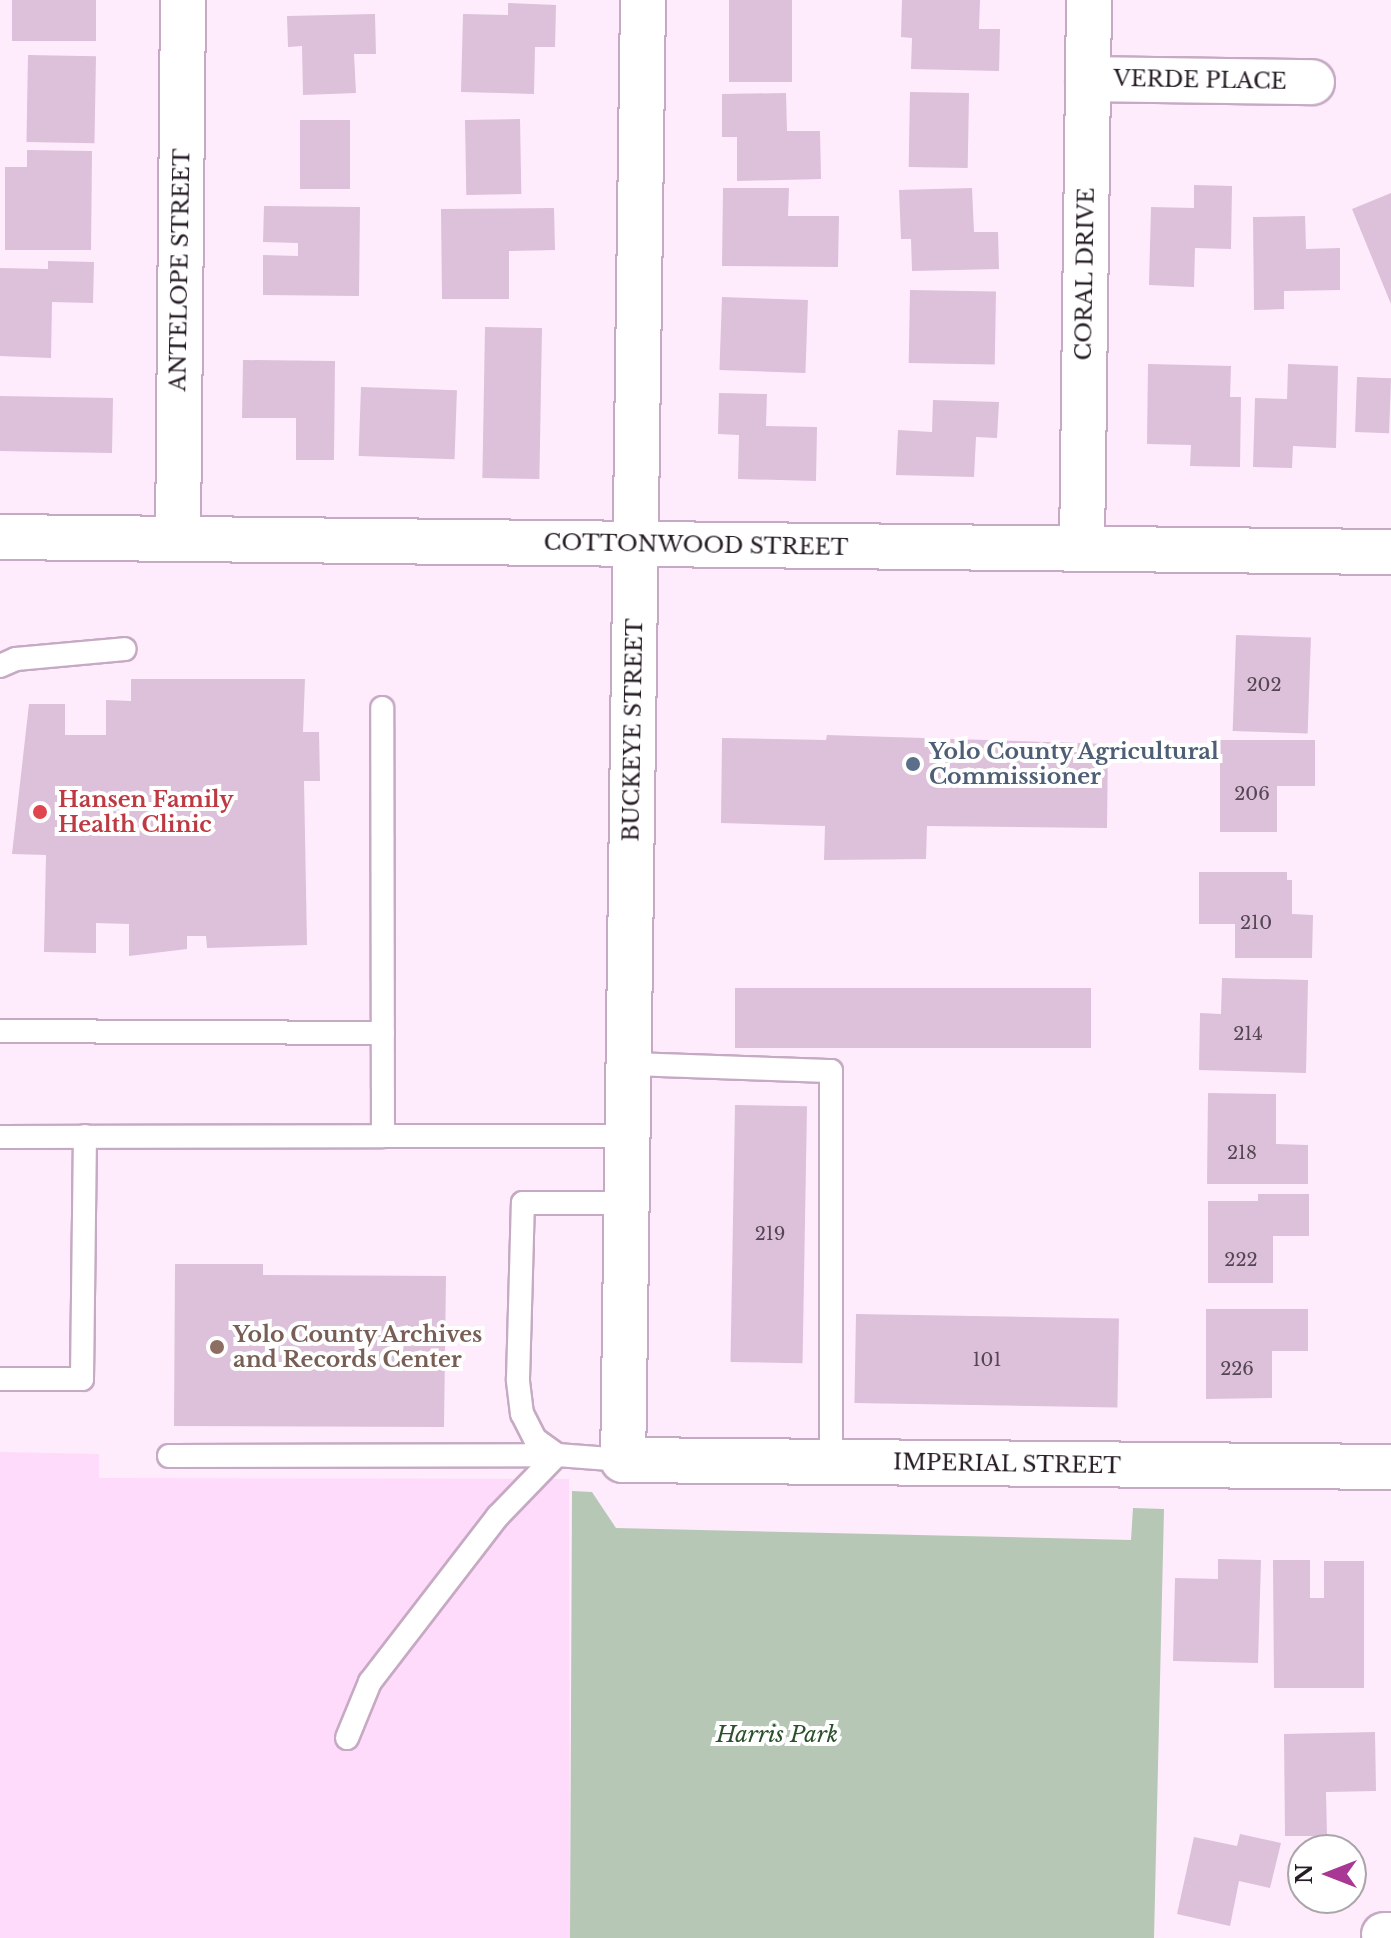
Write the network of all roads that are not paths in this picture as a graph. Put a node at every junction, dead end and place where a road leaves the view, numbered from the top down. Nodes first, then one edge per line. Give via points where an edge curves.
1 (183, 0) edge
2 (643, 0) edge
3 (1089, 0) edge
4 (1088, 79) junction
5 (1312, 82) dead end
6 (0, 537) edge
7 (178, 539) junction
8 (636, 544) junction
9 (1082, 549) junction
10 (1391, 552) edge
11 (125, 649) dead end
12 (0, 666) edge
13 (382, 708) dead end
14 (0, 1031) edge
15 (383, 1033) junction
16 (629, 1064) junction
17 (85, 1136) junction
18 (383, 1136) junction
19 (628, 1136) junction
20 (0, 1137) edge
21 (627, 1203) junction
22 (0, 1379) edge
23 (557, 1455) junction
24 (169, 1456) dead end
25 (623, 1460) junction
26 (831, 1462) junction
27 (1391, 1467) edge
28 (347, 1738) dead end

1 - 7 street, ANTELOPE STREET
2 - 8 street, BUCKEYE STREET
3 - 4 street, CORAL DRIVE
4 - 5 street, VERDE PLACE
4 - 9 street, CORAL DRIVE
6 - 7 street, COTTONWOOD STREET
7 - 8 street, COTTONWOOD STREET
8 - 9 street, COTTONWOOD STREET
8 - 16 street, BUCKEYE STREET
9 - 10 street, COTTONWOOD STREET
11 - 12 lane via 16,659
13 - 15 lane
14 - 15 lane
15 - 18 lane
16 - 19 street, BUCKEYE STREET
16 - 26 lane via 831,1071
17 - 18 lane
17 - 20 lane
17 - 22 lane via 82,1379
18 - 19 lane
19 - 21 street, BUCKEYE STREET
21 - 23 lane via 523,1203 518,1379 522,1414 535,1439
21 - 25 street, BUCKEYE STREET
23 - 24 lane
23 - 25 lane
23 - 28 lane via 498,1516 370,1682
25 - 26 street, IMPERIAL STREET
26 - 27 street, IMPERIAL STREET

